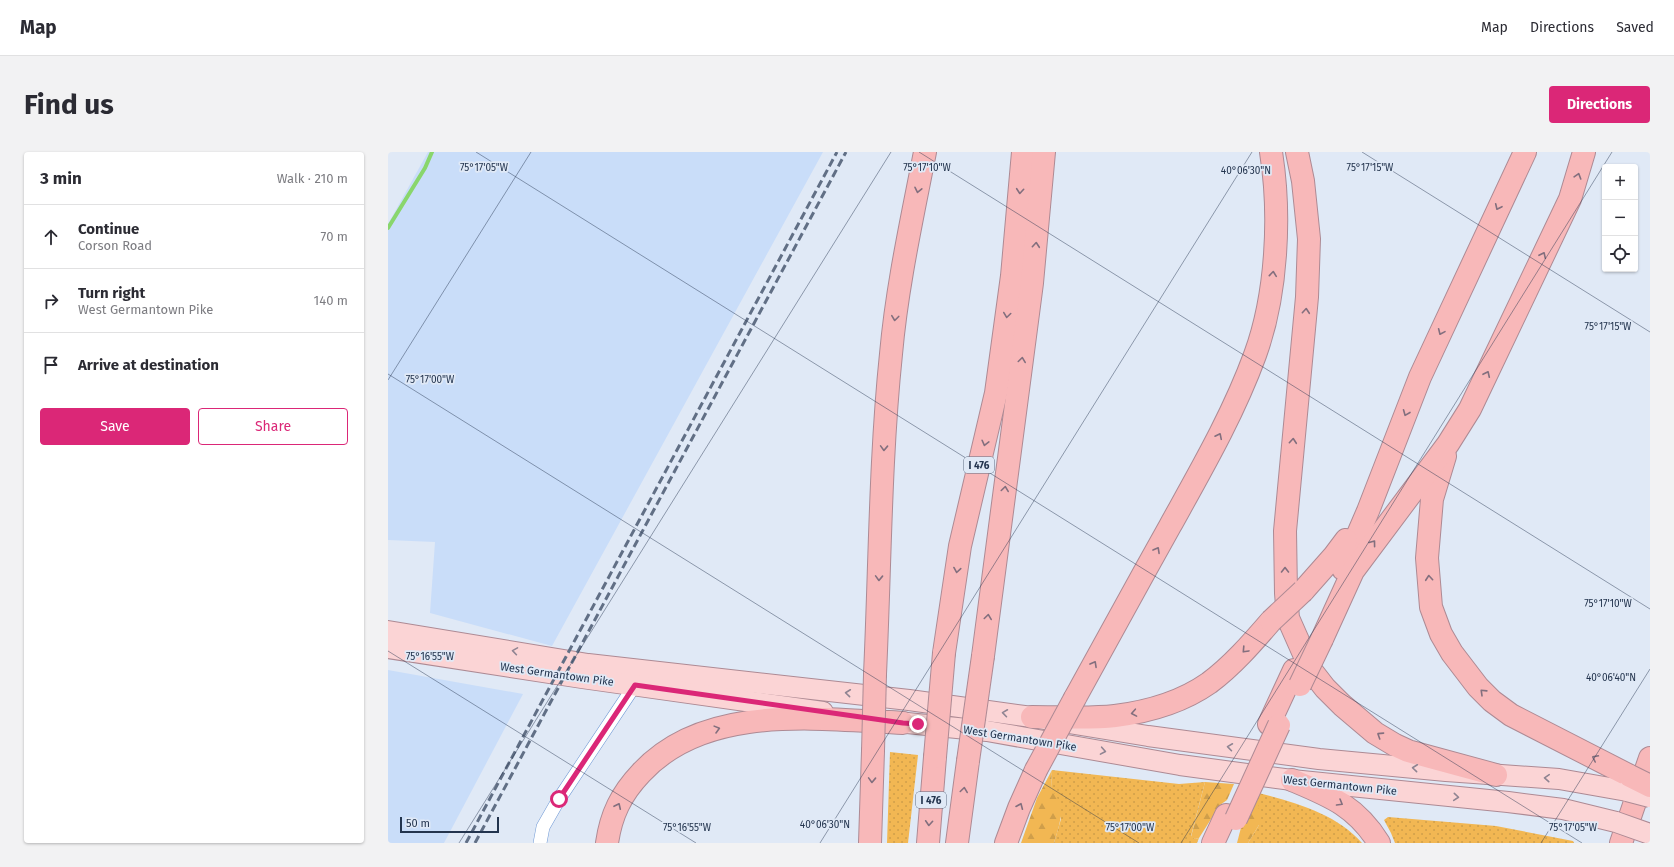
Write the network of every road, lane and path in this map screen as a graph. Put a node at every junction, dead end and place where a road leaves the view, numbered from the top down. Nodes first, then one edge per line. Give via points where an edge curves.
1 (925, 152) edge
2 (1023, 152) edge
3 (1044, 152) edge
4 (1271, 152) edge
5 (1298, 152) edge
6 (1525, 152) edge
7 (1584, 152) edge
8 (1022, 280) junction
9 (1448, 444) junction
10 (1385, 467) junction
11 (388, 631) edge
12 (1317, 634) junction
13 (388, 648) edge
14 (635, 685) junction
15 (1032, 717) junction
16 (903, 723) junction
17 (1650, 758) edge
18 (1496, 775) junction
19 (1292, 780) junction
20 (1628, 783) junction
21 (1650, 786) edge
22 (1650, 797) edge
23 (871, 809) junction
24 (1231, 817) junction
25 (1650, 834) edge
26 (540, 843) edge
27 (607, 843) edge
28 (865, 843) edge
29 (870, 843) edge
30 (928, 843) edge
31 (957, 843) edge
32 (1006, 843) edge
33 (1213, 843) edge
34 (1229, 843) edge
35 (1379, 843) edge
36 (1621, 843) edge

1 -> 23 highway, bridge via 900,284 891,354 886,421
2 -> 8 highway, I 476
8 -> 3 highway, I 476
32 -> 4 highway, bridge via 1036,770 1210,455 1256,354 1266,318 1273,275 1277,221
18 -> 5 highway via 1408,751 1375,733 1342,705 1311,670 1288,618 1285,531 1307,296 1309,239
6 -> 10 highway via 1420,377
9 -> 7 highway via 1470,409 1570,199
8 -> 30 highway, I 476, bridge via 960,546 944,653
31 -> 8 highway, I 476, bridge via 983,656
12 -> 9 highway via 1360,561
20 -> 9 highway via 1511,715 1492,701 1458,663 1441,634 1431,607 1427,558 1432,499
10 - 12 highway
10 -> 15 highway, bridge via 1347,540 1334,556 1303,591 1208,684 1187,696 1141,712 1113,716
15 -> 11 main road, West Germantown Pike via 909,700 588,664
12 - 24 highway, bridge
13 - 14 main road, West Germantown Pike
14 - 16 main road, West Germantown Pike
14 - 26 street via 559,799 543,827
18 -> 15 main road, West Germantown Pike via 1319,759 1148,736
16 -> 19 main road, West Germantown Pike via 988,732 1180,765
27 -> 16 highway via 610,825 619,802 633,782 649,764 669,748 691,738 738,723 759,721 813,719
17 - 36 highway
20 -> 18 main road, West Germantown Pike
19 -> 25 main road, West Germantown Pike, bridge via 1563,809 1616,822
19 -> 35 highway via 1343,804 1358,816
20 - 21 highway, bridge
20 - 22 main road, West Germantown Pike, bridge
23 - 28 highway
23 - 29 highway
24 - 33 highway
24 - 34 highway

